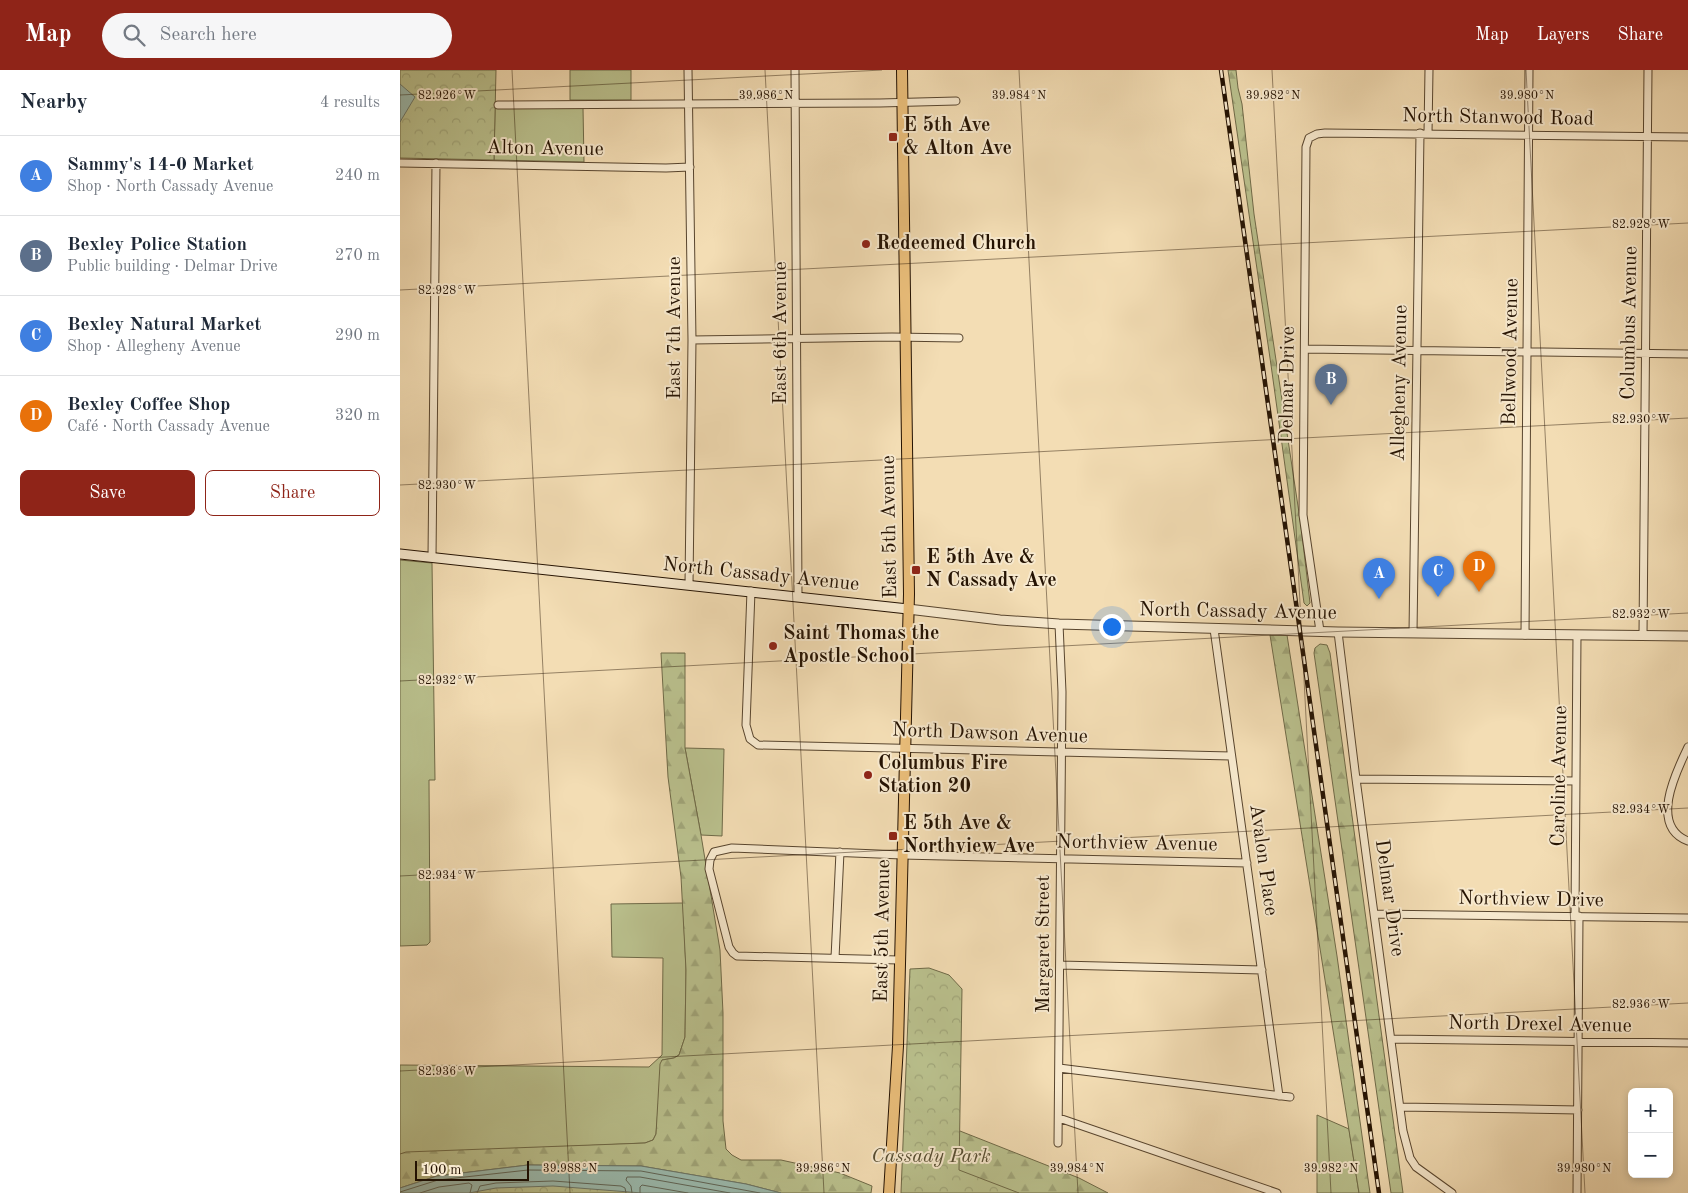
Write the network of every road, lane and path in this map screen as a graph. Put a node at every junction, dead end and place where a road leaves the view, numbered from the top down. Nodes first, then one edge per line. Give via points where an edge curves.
1 (688, 70) edge
2 (795, 70) edge
3 (902, 70) edge
4 (1429, 70) edge
5 (1529, 70) edge
6 (1648, 70) edge
7 (956, 101) dead end
8 (689, 102) junction
9 (903, 102) junction
10 (795, 103) junction
11 (498, 105) dead end
12 (1424, 133) junction
13 (1530, 135) junction
14 (1688, 137) edge
15 (1310, 138) joint
16 (1648, 138) junction
17 (400, 163) edge
18 (436, 163) junction
19 (690, 167) junction
20 (905, 337) junction
21 (959, 338) dead end
22 (797, 339) junction
23 (692, 340) junction
24 (1305, 350) junction
25 (1417, 351) junction
26 (1527, 353) junction
27 (1646, 354) junction
28 (1688, 354) edge
29 (400, 554) edge
30 (432, 557) junction
31 (689, 585) junction
32 (751, 591) junction
33 (798, 596) junction
34 (908, 608) junction
35 (1059, 624) junction
36 (1214, 629) junction
37 (1320, 631) junction
38 (1338, 632) junction
39 (1413, 633) junction
40 (1525, 634) junction
41 (1578, 635) junction
42 (1643, 636) junction
43 (1688, 636) edge
44 (1688, 747) edge
45 (905, 748) junction
46 (1061, 753) junction
47 (1231, 756) junction
48 (1356, 779) junction
49 (1576, 781) junction
50 (1688, 841) edge
51 (840, 852) junction
52 (902, 855) junction
53 (1060, 859) junction
54 (1247, 863) junction
55 (1374, 914) junction
56 (1577, 916) junction
57 (1688, 918) edge
58 (835, 958) junction
59 (899, 960) junction
60 (1060, 965) junction
61 (1262, 970) junction
62 (1392, 1039) junction
63 (1578, 1041) junction
64 (1688, 1042) edge
65 (1059, 1068) junction
66 (1279, 1096) junction
67 (1290, 1097) dead end
68 (1400, 1107) junction
69 (1578, 1110) junction
70 (1058, 1118) junction
71 (1058, 1143) dead end
72 (889, 1193) edge
73 (1277, 1193) edge
74 (1452, 1193) edge
75 (1577, 1193) edge

1 - 8 street, East 7th Avenue
2 - 10 street, East 6th Avenue
3 - 9 main road, East 5th Avenue
4 - 12 street, Allegheny Avenue
5 - 13 street, Bellwood Avenue
6 - 16 street, Columbus Avenue
7 - 9 street
8 - 10 street
8 - 11 street
8 - 19 street, East 7th Avenue
9 - 10 street
9 - 20 main road, East 5th Avenue
10 - 22 street, East 6th Avenue
12 - 13 street, North Stanwood Road
12 - 15 street, North Stanwood Road via 1325,133
12 - 25 street, Allegheny Avenue
13 - 16 street, North Stanwood Road
13 - 26 street, Bellwood Avenue
14 - 16 street, North Stanwood Road
15 - 24 street, Delmar Drive via 1306,147
16 - 27 street, Columbus Avenue
17 - 18 street, Alton Avenue
18 - 19 street, Alton Avenue
18 - 30 street
19 - 23 street, East 7th Avenue
20 - 21 street
20 - 22 street
20 - 34 main road, East 5th Avenue
22 - 23 street
22 - 33 street, East 6th Avenue
23 - 31 street, East 7th Avenue
24 - 25 street
24 - 37 street, Delmar Drive via 1304,515
25 - 26 street
25 - 39 street, Allegheny Avenue
26 - 27 street
26 - 40 street, Bellwood Avenue
27 - 28 street
27 - 42 street, Columbus Avenue
29 - 30 street, North Cassady Avenue
30 - 31 street, North Cassady Avenue
31 - 32 street, North Cassady Avenue
32 - 33 street, North Cassady Avenue
32 - 45 street, North Dawson Avenue via 746,725 750,739 758,745 767,746
33 - 34 street, North Cassady Avenue
34 - 35 street, North Cassady Avenue
34 - 45 main road, East 5th Avenue
35 - 36 street, North Cassady Avenue
35 - 46 street, Margaret Street
36 - 37 street, North Cassady Avenue
36 - 47 street, Avalon Place
37 - 38 street, North Cassady Avenue
38 - 39 street, North Cassady Avenue
38 - 48 street, Delmar Drive
39 - 40 street, North Cassady Avenue
40 - 41 street, North Cassady Avenue
41 - 42 street, North Cassady Avenue
41 - 49 street, Caroline Avenue
42 - 43 street, North Cassady Avenue
44 - 50 street via 1669,793 1669,818 1672,830
45 - 46 street, North Dawson Avenue
45 - 52 main road, East 5th Avenue
46 - 47 street, North Dawson Avenue
46 - 53 street, Margaret Street
47 - 54 street, Avalon Place
48 - 49 street
48 - 55 street, Delmar Drive
49 - 56 street, Caroline Avenue
51 - 52 street, Northview Avenue
51 - 58 street
51 - 58 street, Northview Avenue via 732,848 714,852 709,869 726,941 737,956
52 - 53 street, Northview Avenue
52 - 59 main road, East 5th Avenue
53 - 54 street, Northview Avenue
53 - 60 street, Margaret Street
54 - 61 street, Avalon Place
55 - 56 street, Northview Drive
55 - 62 street, Delmar Drive
56 - 57 street, Northview Drive
56 - 63 street, Caroline Avenue
58 - 59 street
59 - 72 main road, East 5th Avenue via 898,1046
60 - 61 street
60 - 65 street, Margaret Street
61 - 66 street, Avalon Place
62 - 63 street, North Drexel Avenue
62 - 68 street, Delmar Drive
63 - 64 street, North Drexel Avenue
63 - 69 street, Caroline Avenue
65 - 66 street
65 - 70 street, Margaret Street
66 - 67 street
68 - 69 street
68 - 74 street, Delmar Drive via 1408,1149 1416,1167
69 - 75 street, Caroline Avenue
70 - 71 street, Margaret Street
70 - 73 street

